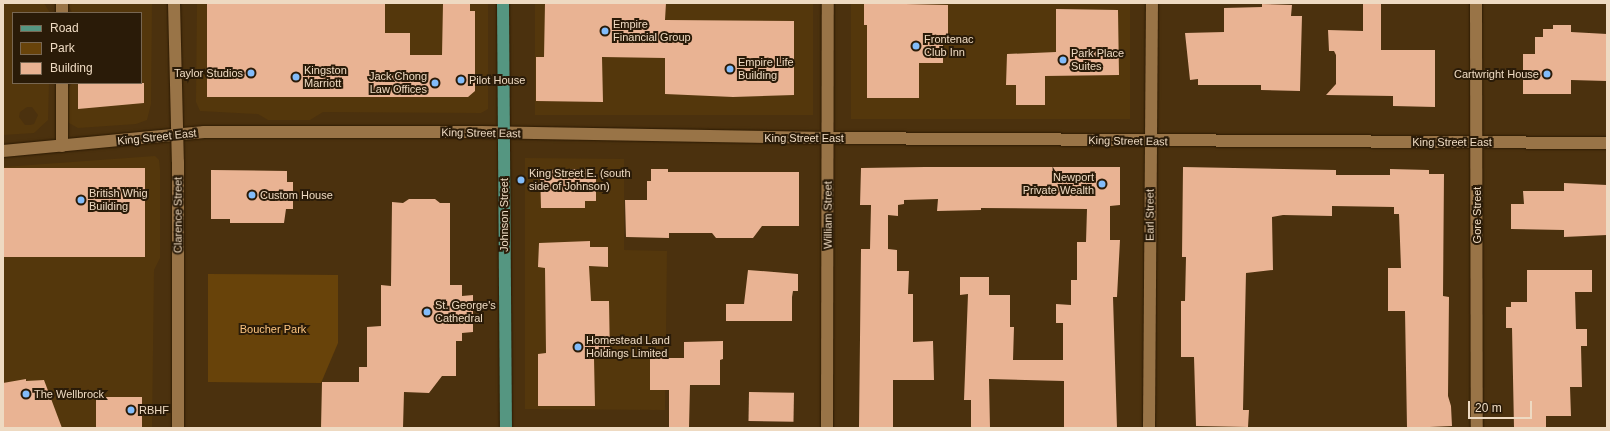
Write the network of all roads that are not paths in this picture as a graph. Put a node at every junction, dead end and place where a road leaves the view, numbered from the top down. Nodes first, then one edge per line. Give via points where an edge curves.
1 (174, 3) edge
2 (503, 3) edge
3 (828, 3) edge
4 (1152, 3) edge
5 (1476, 3) edge
6 (62, 84) edge
7 (504, 132) junction
8 (177, 135) junction
9 (827, 138) junction
10 (1151, 141) junction
11 (1476, 142) junction
12 (1607, 143) edge
13 (62, 146) junction
14 (3, 151) edge
15 (178, 428) edge
16 (506, 428) edge
17 (827, 428) edge
18 (1149, 428) edge
19 (1477, 428) edge

1 - 8 street, Clarence Street
2 - 7 main road, Johnson Street via 506,110
3 - 9 street, William Street
4 - 10 street, Earl Street
5 - 11 street, Gore Street
6 - 13 street
7 - 8 street, King Street East via 204,132
7 - 9 street, King Street East
7 - 16 main road, Johnson Street
8 - 13 street, King Street East
8 - 15 street, Clarence Street
9 - 10 street, King Street East
9 - 17 street, William Street
10 - 11 street, King Street East
10 - 18 street, Earl Street
11 - 12 street, King Street East
11 - 19 street, Gore Street
13 - 14 street, King Street East

